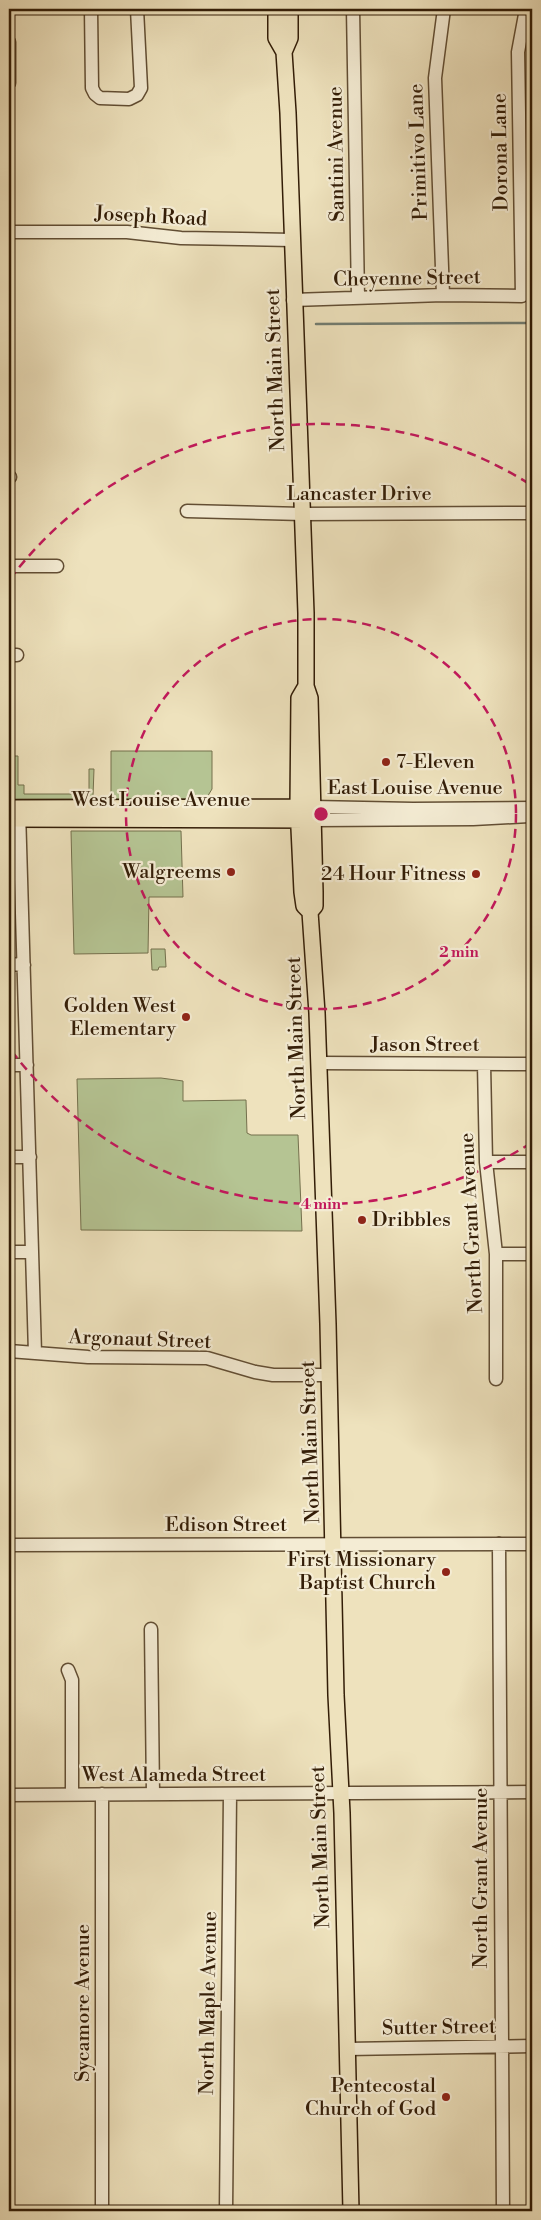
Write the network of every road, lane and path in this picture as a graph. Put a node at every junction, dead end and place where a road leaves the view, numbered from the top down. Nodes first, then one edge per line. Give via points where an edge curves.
1 (91, 9) edge
2 (137, 9) edge
3 (276, 9) edge
4 (290, 9) edge
5 (353, 9) edge
6 (444, 9) edge
7 (526, 9) edge
8 (9, 42) edge
9 (284, 52) junction
10 (9, 83) edge
11 (526, 210) edge
12 (9, 232) edge
13 (292, 240) junction
14 (443, 295) junction
15 (522, 296) joint
16 (358, 298) junction
17 (293, 300) junction
18 (186, 512) dead end
19 (532, 513) edge
20 (302, 514) junction
21 (9, 566) edge
22 (57, 566) dead end
23 (532, 808) edge
24 (306, 813) junction
25 (14, 814) edge
26 (532, 816) edge
27 (15, 874) edge
28 (9, 964) edge
29 (24, 965) junction
30 (318, 1063) junction
31 (484, 1064) junction
32 (532, 1064) edge
33 (9, 1065) edge
34 (27, 1065) junction
35 (9, 1156) edge
36 (30, 1157) junction
37 (486, 1162) junction
38 (532, 1162) edge
39 (9, 1252) edge
40 (32, 1252) junction
41 (496, 1254) junction
42 (532, 1254) edge
43 (9, 1351) edge
44 (35, 1353) junction
45 (329, 1375) junction
46 (496, 1379) dead end
47 (334, 1544) junction
48 (499, 1544) junction
49 (532, 1544) edge
50 (9, 1545) edge
51 (151, 1629) dead end
52 (68, 1670) dead end
53 (500, 1792) junction
54 (532, 1792) edge
55 (340, 1793) junction
56 (9, 1794) edge
57 (72, 1794) junction
58 (102, 1794) junction
59 (153, 1794) junction
60 (230, 1794) junction
61 (501, 2046) junction
62 (532, 2046) edge
63 (347, 2049) junction
64 (102, 2211) edge
65 (226, 2211) edge
66 (351, 2211) edge
67 (503, 2211) edge

1 - 2 street via 92,88 97,96 108,99 130,99 141,88
3 - 9 main road, North Main Street via 276,38
4 - 9 main road, North Main Street via 290,38
5 - 16 street, Santini Avenue
6 - 14 street, Primitivo Lane via 435,78
7 - 11 street, Dorona Lane via 518,52
8 - 10 street
9 - 13 main road, North Main Street
11 - 15 street, Dorona Lane
12 - 13 street, Joseph Road via 127,232 181,238
13 - 17 main road, North Main Street
14 - 15 street, Cheyenne Street
14 - 16 street, Cheyenne Street
16 - 17 street, Cheyenne Street
17 - 20 main road, North Main Street
18 - 20 street, Lancaster Drive
19 - 20 street, Lancaster Drive
20 - 24 main road, North Main Street via 306,686 299,698
21 - 22 street
23 - 24 street, East Louise Avenue
24 - 25 main road, West Louise Avenue
24 - 26 street, East Louise Avenue via 473,819
24 - 30 main road, North Main Street via 303,899 310,912
25 - 27 street
27 - 29 street
28 - 29 street
29 - 34 street
30 - 31 street, Jason Street
30 - 45 main road, North Main Street
31 - 32 street, Jason Street
31 - 37 street, North Grant Avenue
33 - 34 street
34 - 36 street
35 - 36 street
36 - 40 street
37 - 38 street
37 - 41 street, North Grant Avenue
39 - 40 street
40 - 44 street
41 - 42 street
41 - 46 street, North Grant Avenue
43 - 44 street, Argonaut Street
44 - 45 street, Argonaut Street via 207,1358 273,1375
45 - 47 main road, North Main Street
47 - 48 street, Edison Street
47 - 50 street, Edison Street
47 - 55 main road, North Main Street
48 - 49 street, Edison Street
48 - 53 street, North Grant Avenue
51 - 59 street
52 - 57 street via 72,1680
53 - 54 street, West Alameda Street
53 - 55 street, West Alameda Street
53 - 61 street, North Grant Avenue
55 - 60 street, West Alameda Street
55 - 63 main road, North Main Street
56 - 57 street, West Alameda Street
57 - 58 street, West Alameda Street
58 - 59 street, West Alameda Street
58 - 64 street, Sycamore Avenue
59 - 60 street, West Alameda Street
60 - 65 street, North Maple Avenue
61 - 62 street, Sutter Street
61 - 63 street, Sutter Street
61 - 67 street, North Grant Avenue
63 - 66 main road, North Main Street

